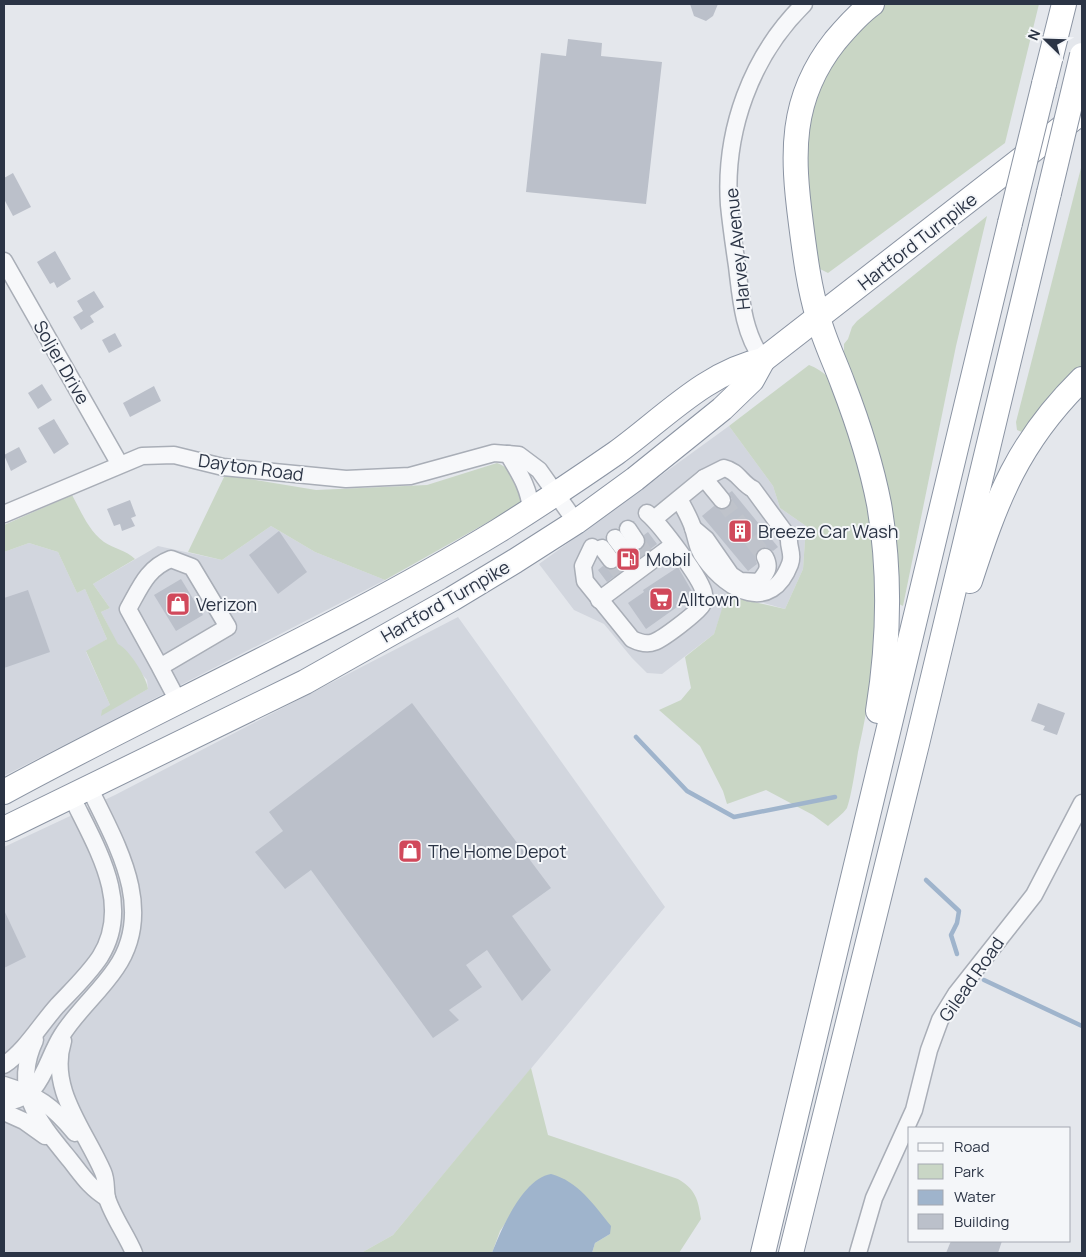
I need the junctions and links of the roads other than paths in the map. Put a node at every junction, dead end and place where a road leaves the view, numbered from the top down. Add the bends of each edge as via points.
1 (804, 4) edge
2 (872, 4) edge
3 (1064, 4) edge
4 (1082, 55) edge
5 (1076, 117) edge
6 (4, 261) edge
7 (818, 318) junction
8 (763, 360) junction
9 (1082, 379) edge
10 (508, 454) junction
11 (119, 463) junction
12 (704, 478) junction
13 (556, 494) junction
14 (680, 500) junction
15 (722, 500) tunnel mouth
16 (531, 510) junction
17 (4, 514) edge
18 (576, 522) junction
19 (693, 528) junction
20 (616, 545) dead end
21 (673, 545) junction
22 (765, 557) dead end
23 (599, 600) junction
24 (160, 667) junction
25 (178, 701) junction
26 (917, 744) junction
27 (64, 759) junction
28 (80, 791) junction
29 (4, 792) edge
30 (1082, 803) edge
31 (4, 829) edge
32 (836, 950) junction
33 (60, 1003) junction
34 (75, 1017) junction
35 (4, 1065) edge
36 (4, 1084) edge
37 (28, 1094) junction
38 (4, 1102) edge
39 (4, 1112) edge
40 (57, 1145) junction
41 (103, 1171) junction
42 (107, 1198) junction
43 (134, 1253) edge
44 (763, 1253) edge
45 (790, 1253) edge
46 (858, 1253) edge

1 - 8 street, Harvey Avenue via 763,56 746,89 737,116 732,151 729,204 744,314 750,338
2 - 7 highway via 840,34 820,60 797,117 794,146 796,191 809,283
3 - 32 highway, bridge
4 - 26 highway, bridge
5 - 7 highway, Hartford Turnpike
6 - 11 street, Soljer Drive
7 - 8 highway, Hartford Turnpike
7 - 32 highway via 864,440 879,504 888,587 886,661 876,726 852,831
8 - 13 highway, Hartford Turnpike via 738,367 713,380
8 - 18 highway, Hartford Turnpike via 752,380 731,401
9 - 26 highway via 1040,425 1011,471 989,522
10 - 11 street, Dayton Road via 494,453 410,476 346,479 222,467 174,455 142,456
10 - 13 street, Dayton Road via 519,455 539,470
10 - 16 street via 530,494
11 - 17 street, Dayton Road
12 - 14 street
12 - 15 street
12 - 19 street via 724,468 737,473 789,538 790,564 778,582 762,593 746,592 719,578 696,546
13 - 16 highway, Hartford Turnpike
13 - 18 street, Dayton Road
14 - 19 street
14 - 21 street via 650,516
16 - 25 highway, Hartford Turnpike via 371,602
18 - 28 highway, Hartford Turnpike via 452,599 305,682
19 - 22 street via 706,539 731,576 740,581 759,582 768,572
20 - 23 street via 583,566 585,581
21 - 23 street via 643,562
21 - 23 street via 703,587 703,604 662,637 648,643 632,639
24 - 24 street via 228,627 192,567 171,559 160,563 146,575 128,609
24 - 25 street
25 - 27 highway, Hartford Turnpike
26 - 45 highway
27 - 28 highway
27 - 29 highway, Hartford Turnpike
28 - 31 highway, Hartford Turnpike
28 - 33 street via 106,870 114,914 110,936 101,955 89,973
28 - 34 street via 125,864 132,888 134,916 129,942 118,965
30 - 46 street, Gilead Road via 1034,895 956,994 940,1020 914,1110 874,1198
32 - 44 highway
33 - 35 street via 18,1055
33 - 37 street via 29,1054 26,1072
34 - 37 street
34 - 41 street via 60,1052 59,1070 71,1110
36 - 37 street
37 - 38 street via 14,1102
37 - 40 street via 43,1128
37 - 41 street via 47,1103 62,1117
39 - 40 street via 40,1131
40 - 42 street via 93,1190
41 - 42 street
42 - 43 street

